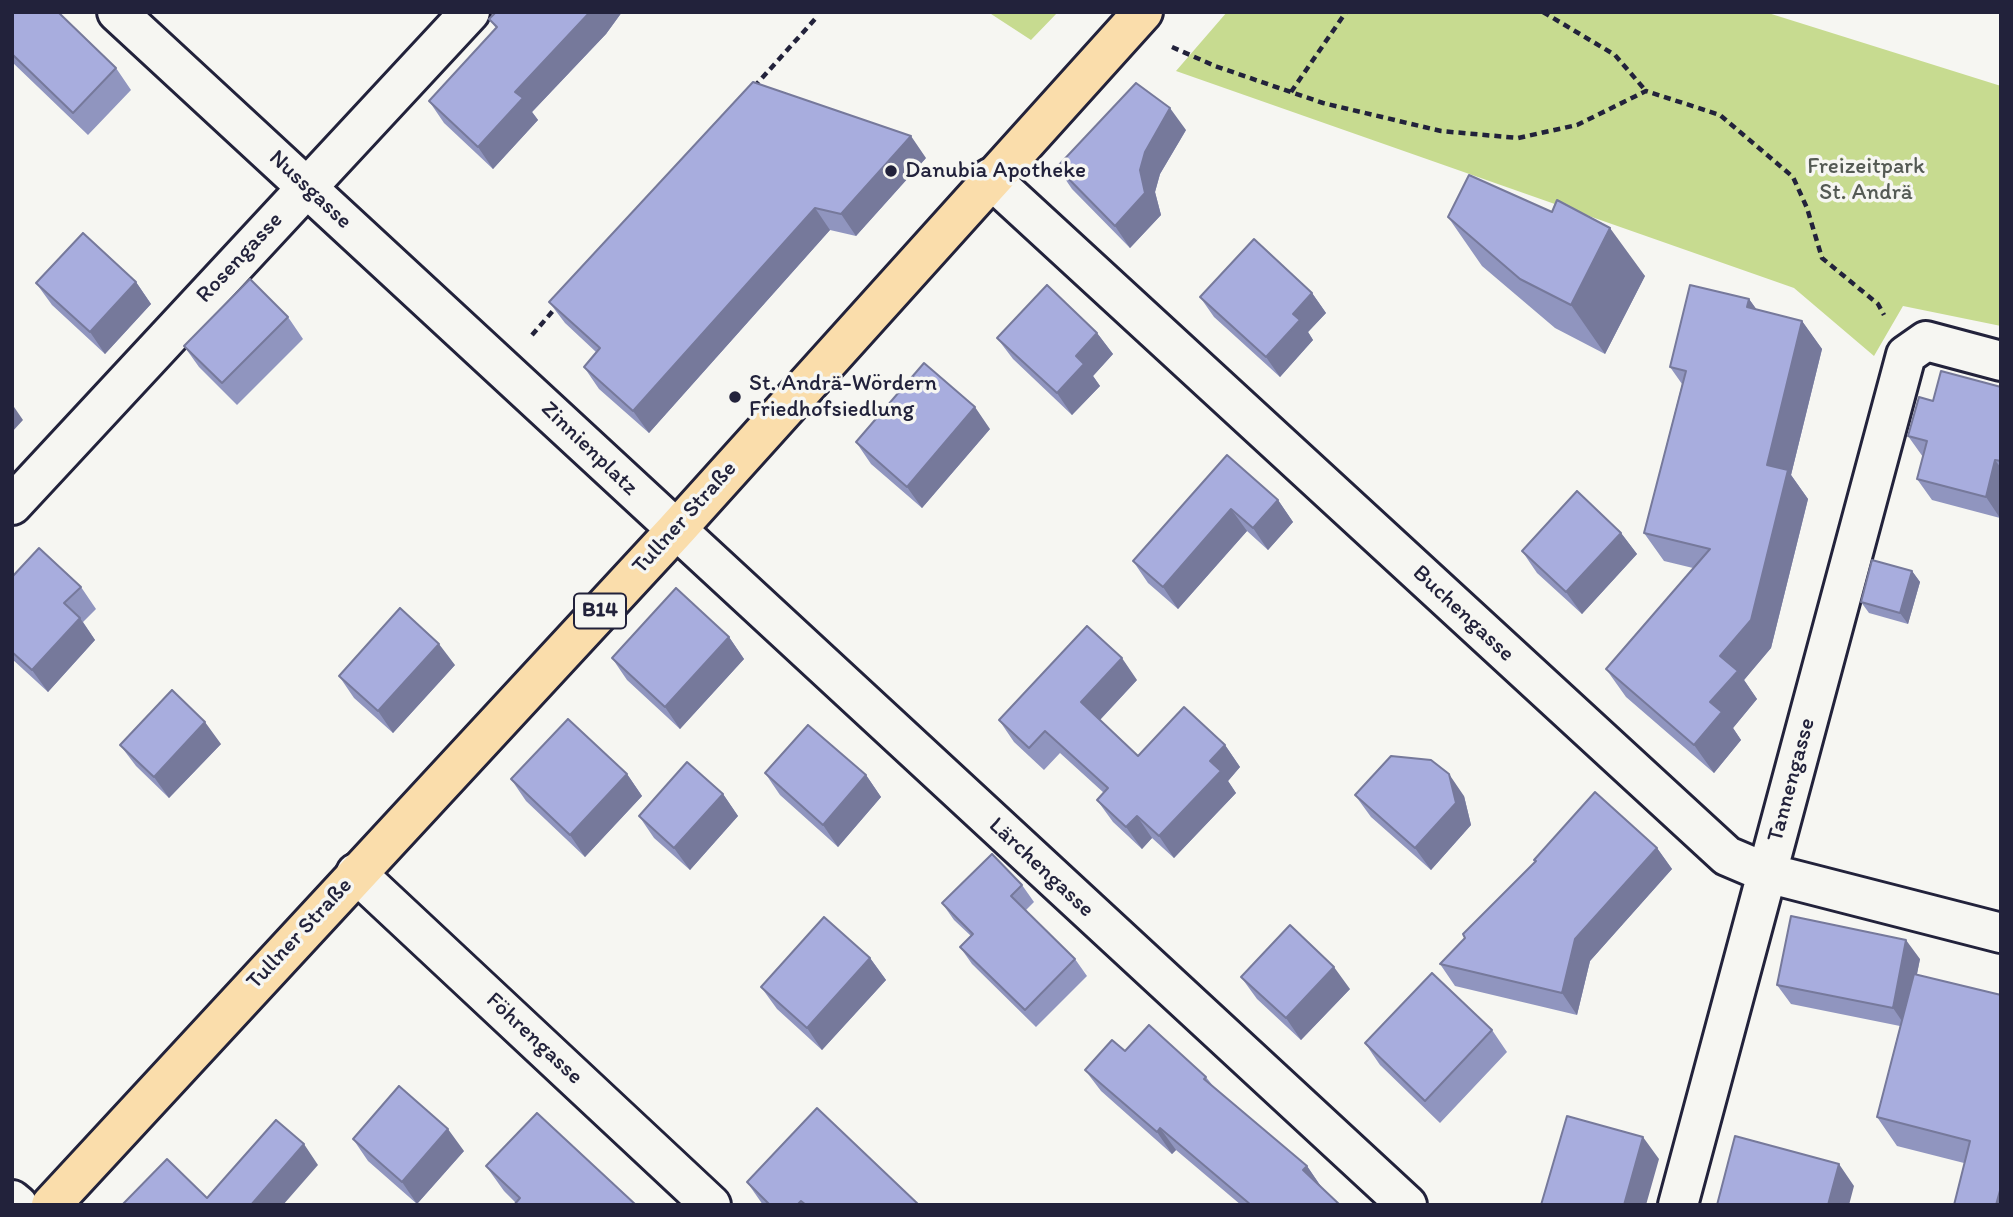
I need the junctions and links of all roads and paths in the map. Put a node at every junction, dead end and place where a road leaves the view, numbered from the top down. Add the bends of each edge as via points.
1 (117, 12) edge
2 (470, 12) edge
3 (1143, 12) edge
4 (1346, 12) edge
5 (1543, 12) edge
6 (817, 18) dead end
7 (1171, 46) dead end
8 (752, 89) edge
9 (1291, 92) junction
10 (1646, 92) junction
11 (990, 178) junction
12 (306, 187) junction
13 (568, 295) edge
14 (1906, 355) junction
15 (2001, 360) edge
16 (503, 367) junction
17 (12, 505) edge
18 (675, 531) junction
19 (356, 873) junction
20 (1768, 873) junction
21 (2001, 933) edge
22 (12, 1200) edge
23 (18, 1205) edge
24 (51, 1205) edge
25 (711, 1205) edge
26 (1407, 1205) edge
27 (1678, 1205) edge

1 - 12 street, Nussgasse
2 - 12 street, Rosengasse
3 - 11 main road, Tullner Straße / B14
4 - 9 path
5 - 10 path via 1615,55
6 - 8 path
7 - 9 path
9 - 10 path via 1441,131 1518,138 1577,125
10 - 14 path via 1720,115 1793,177 1822,258 1878,303
11 - 18 main road, Tullner Straße / B14
11 - 20 street, Buchengasse via 1727,856
12 - 16 street, Nussgasse
12 - 17 street, Rosengasse
13 - 16 path
14 - 15 street via 1926,341
14 - 20 street, Tannengasse
16 - 18 street, Zinnienplatz
18 - 19 main road, Tullner Straße / B14
18 - 26 street, Lärchengasse
19 - 24 main road, Tullner Straße / B14
19 - 25 street, Föhrengasse
20 - 21 street, Buchengasse
20 - 27 street, Tannengasse
22 - 23 street

